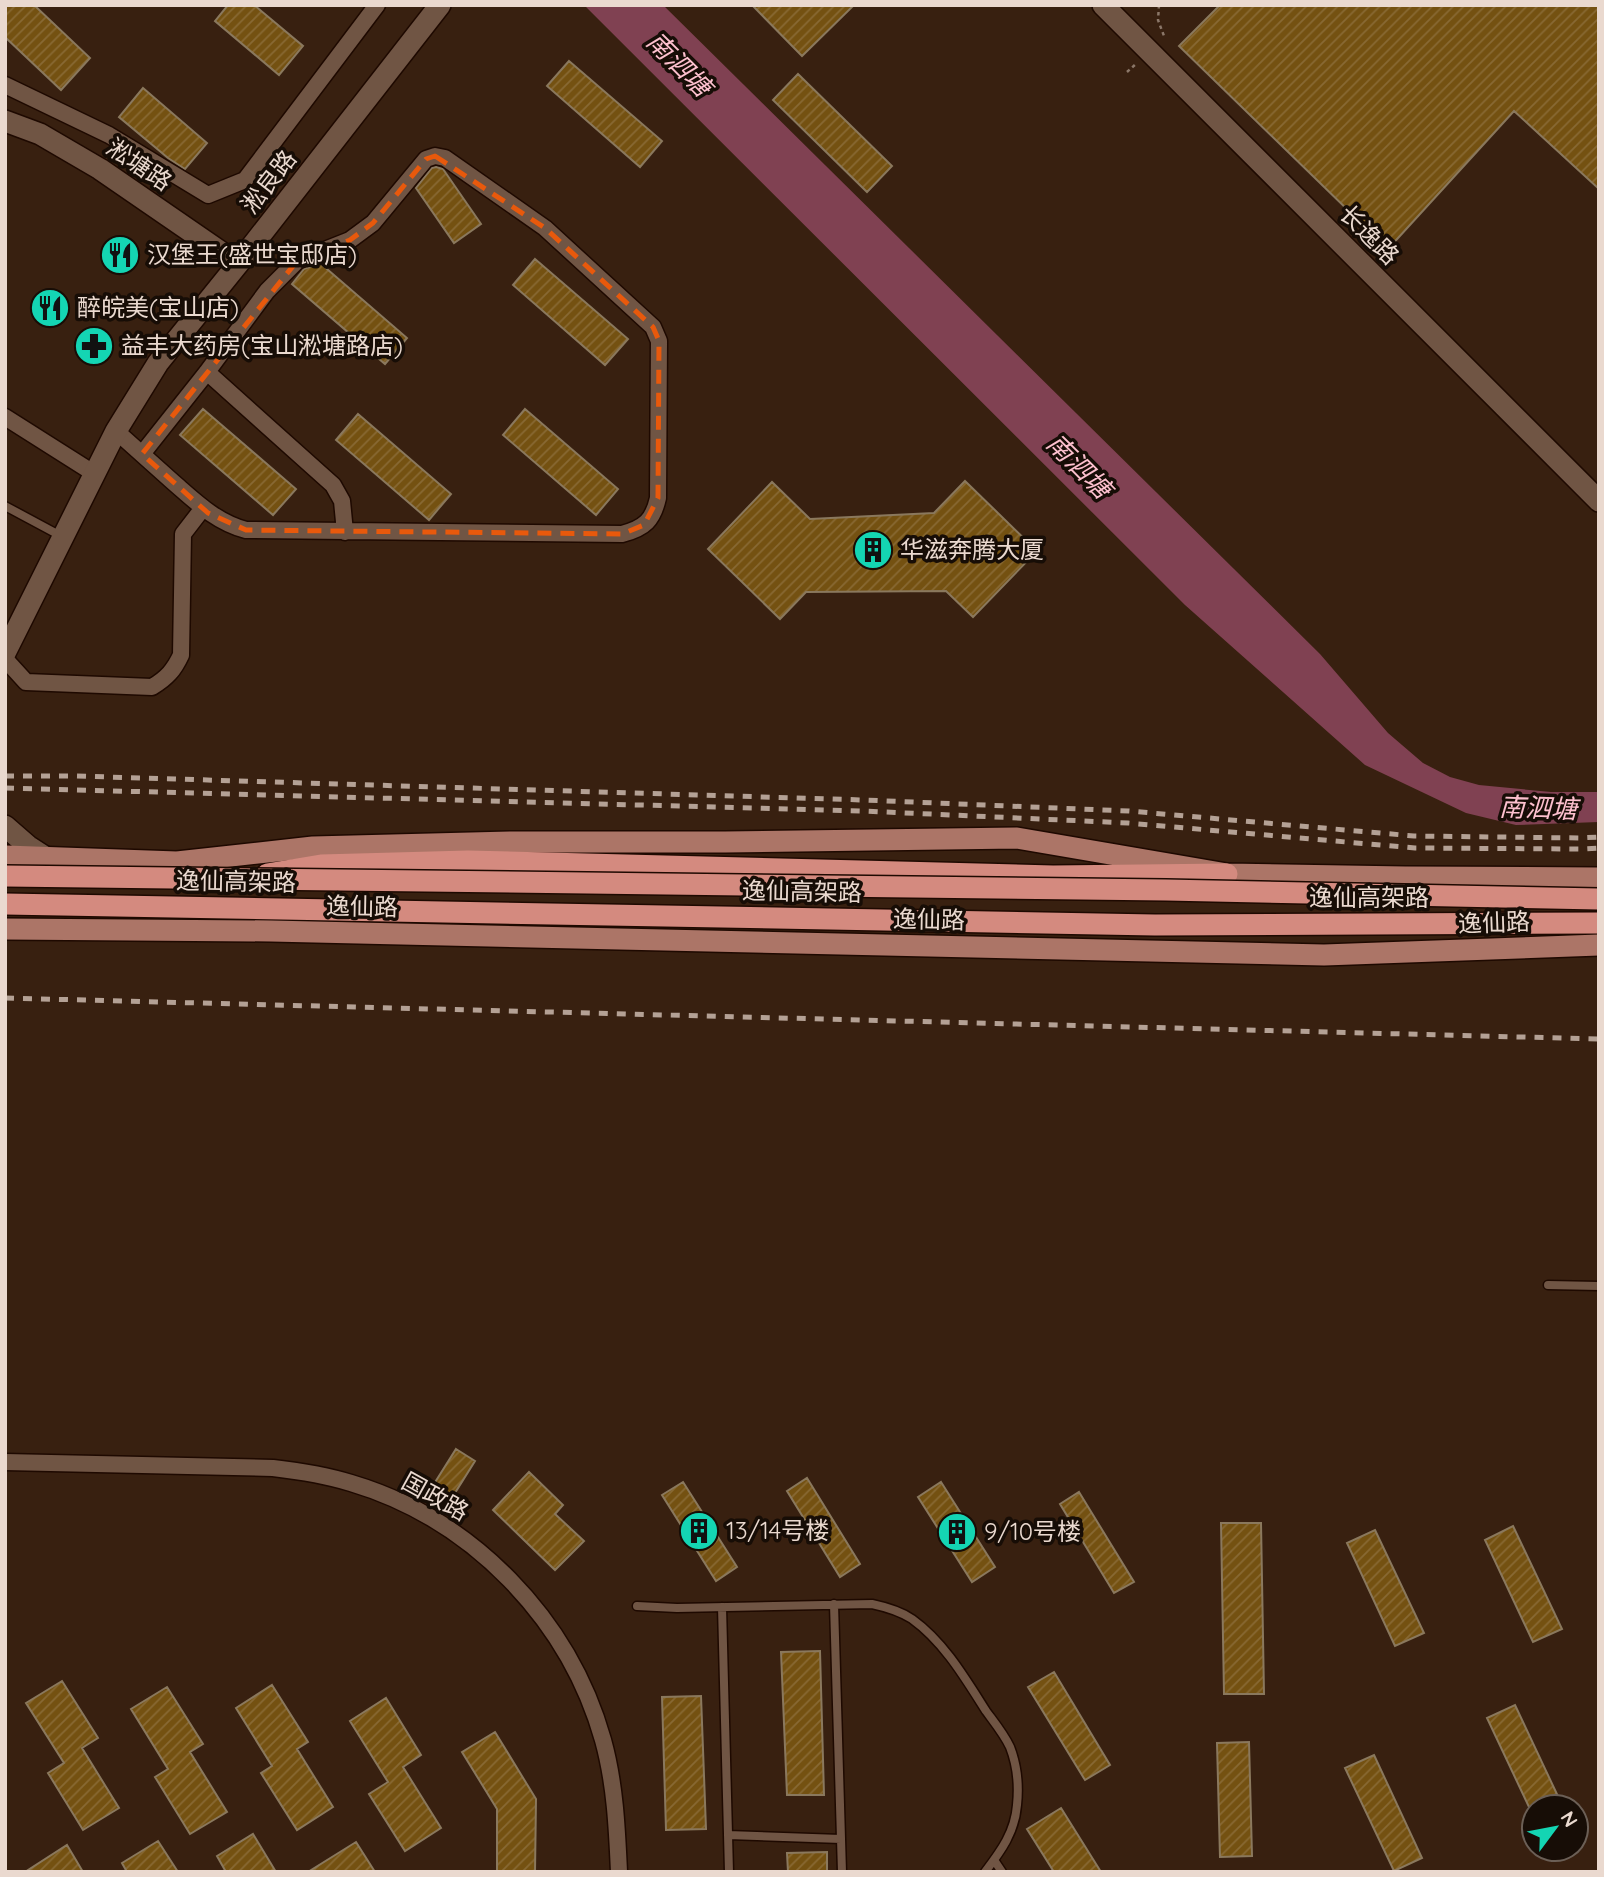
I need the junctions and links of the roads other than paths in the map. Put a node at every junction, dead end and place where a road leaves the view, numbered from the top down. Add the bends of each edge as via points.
1 (377, 5) edge
2 (440, 5) edge
3 (1110, 8) edge
4 (5, 85) edge
5 (5, 121) edge
6 (238, 264) junction
7 (207, 372) junction
8 (5, 417) edge
9 (116, 431) junction
10 (142, 454) junction
11 (94, 474) junction
12 (1599, 501) edge
13 (5, 506) edge
14 (203, 508) junction
15 (345, 532) junction
16 (62, 536) junction
17 (5, 653) edge
18 (5, 659) edge
19 (5, 826) edge
20 (5, 856) edge
21 (45, 857) junction
22 (1227, 874) junction
23 (5, 877) edge
24 (1599, 878) edge
25 (238, 879) junction
26 (1599, 899) edge
27 (5, 904) edge
28 (1599, 923) edge
29 (5, 929) edge
30 (1599, 945) edge
31 (1548, 1285) dead end
32 (1599, 1286) edge
33 (5, 1462) edge
34 (834, 1604) junction
35 (637, 1606) dead end
36 (722, 1607) junction
37 (728, 1835) junction
38 (841, 1839) junction
39 (994, 1860) junction
40 (619, 1872) edge
41 (729, 1872) edge
42 (842, 1872) edge
43 (985, 1872) edge
44 (1002, 1872) edge

1 - 4 street via 245,180 208,195 109,135
2 - 6 street, 淞良路
3 - 12 street, 长逸路
5 - 6 street, 淞塘路 via 40,134 100,169
6 - 9 street, 淞良路 via 158,363
7 - 10 street
7 - 15 street via 333,485 342,501
7 - 15 street via 267,291 297,261 350,240 373,223 426,159 435,156 545,228 653,327 659,341 658,498 654,514 644,525 622,534
8 - 11 street
9 - 10 street
9 - 11 street, 淞良路
10 - 14 street
11 - 16 street, 淞良路
13 - 16 lane
14 - 15 street via 246,530
14 - 18 street via 183,534 181,655 167,678 152,687 26,682
16 - 17 street, 淞良路
19 - 21 street
20 - 21 main road, 逸仙路
21 - 22 main road, 逸仙路 via 177,862 313,847 1017,838
22 - 23 main road, 逸仙路 via 1061,899
22 - 24 main road, 逸仙路
22 - 25 highway, bridge via 1053,876 468,861 321,865
23 - 25 highway, 逸仙高架路, bridge
25 - 26 highway, 逸仙高架路, bridge
27 - 28 highway, 逸仙高架路 via 1154,925
29 - 30 main road, 逸仙路 via 298,931 1324,955
31 - 32 lane
33 - 40 street, 国政路 via 273,1468 316,1474 389,1496 459,1536 525,1594 573,1665 604,1741 613,1785
34 - 36 lane
34 - 38 lane
34 - 39 lane via 872,1604 911,1618 959,1669 1005,1739 1017,1776 1017,1806 1013,1829
35 - 36 lane
36 - 37 lane
37 - 38 lane
37 - 41 lane
38 - 42 lane
39 - 43 lane
39 - 44 lane

